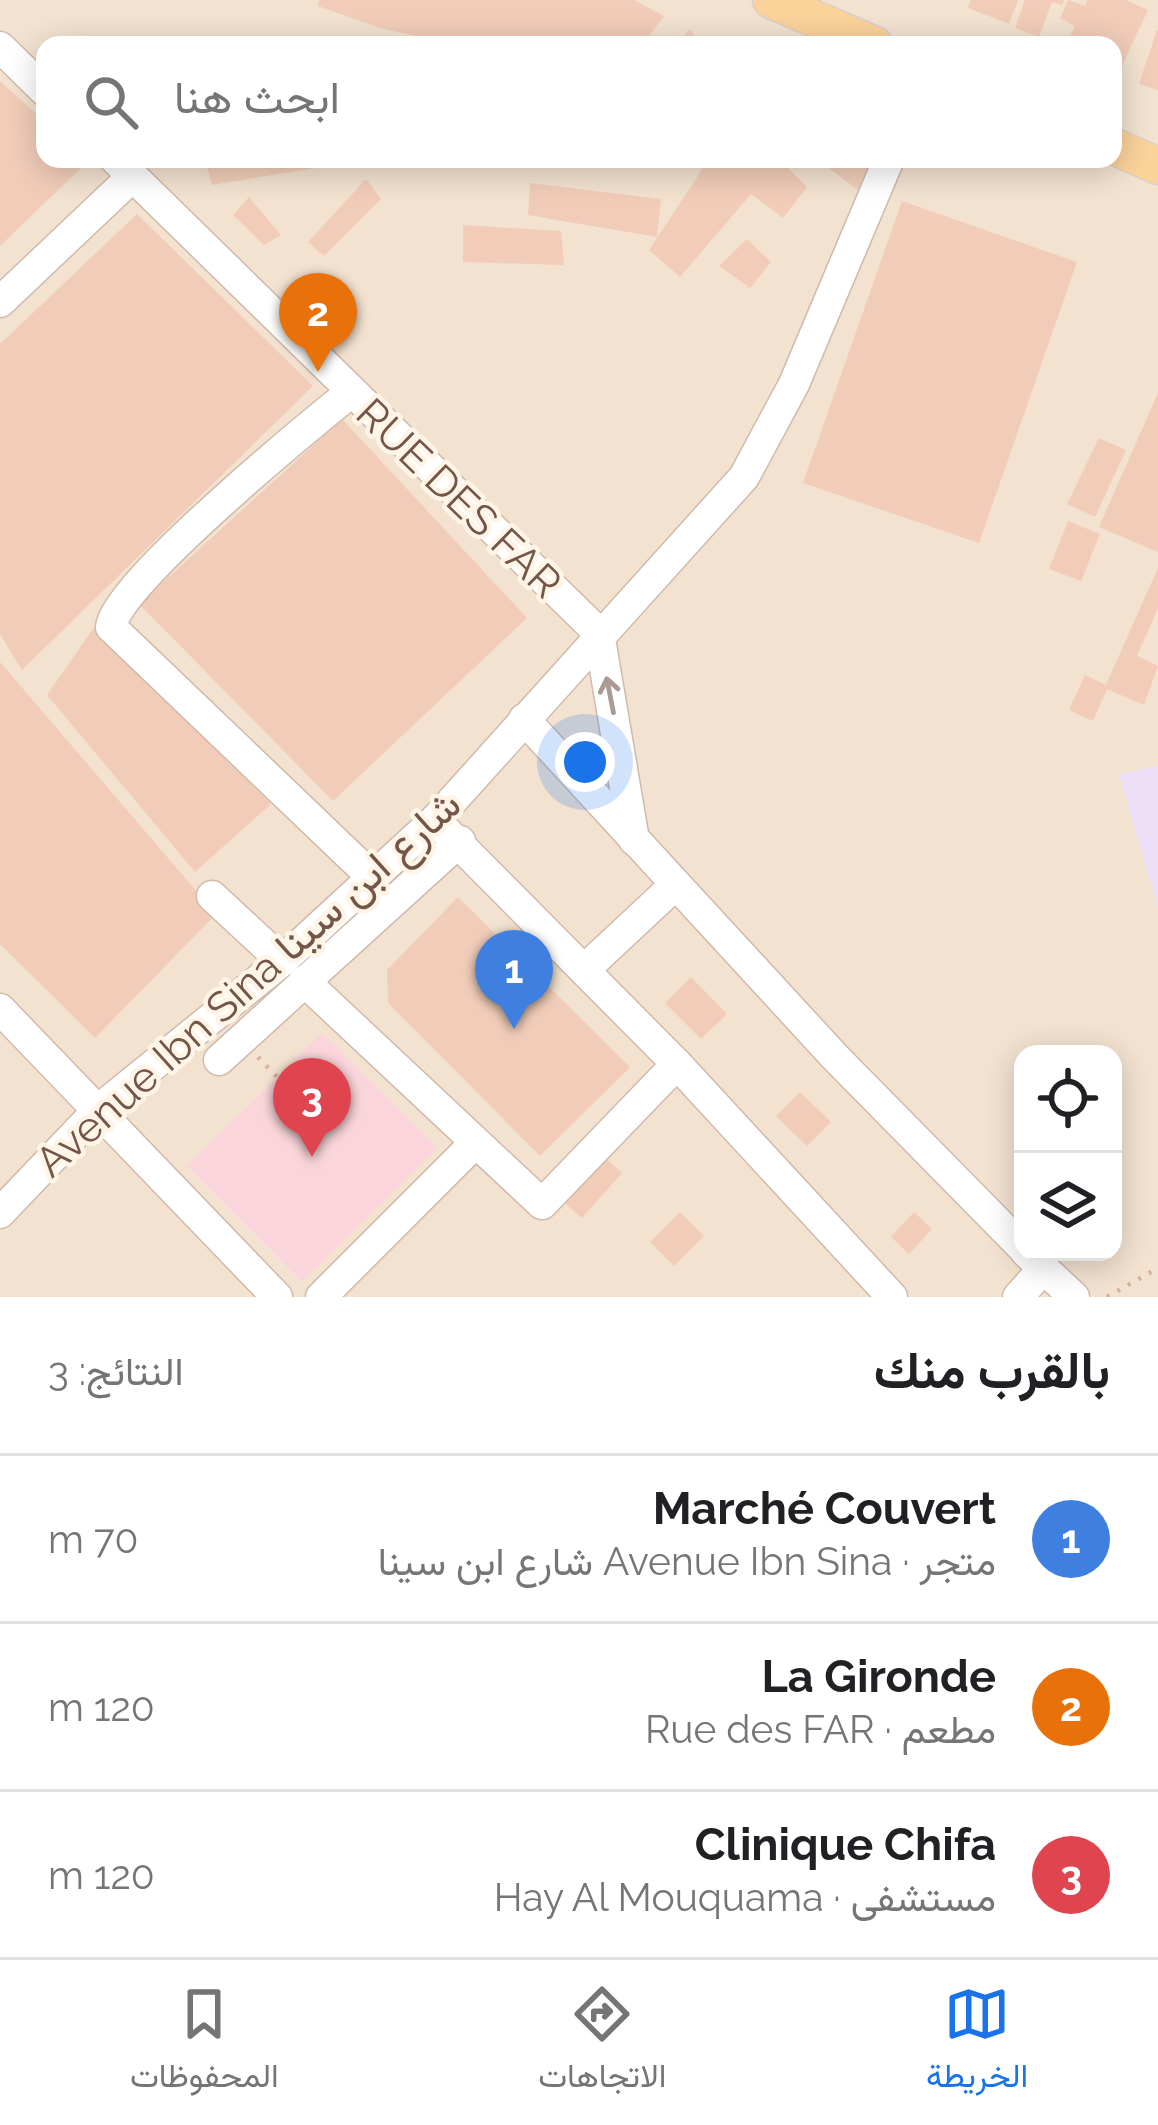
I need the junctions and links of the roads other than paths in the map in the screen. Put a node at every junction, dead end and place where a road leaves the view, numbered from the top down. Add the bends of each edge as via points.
1 (771, 0) edge
2 (854, 36) edge
3 (0, 47) edge
4 (36, 82) edge
5 (1122, 150) edge
6 (1158, 166) edge
7 (124, 168) edge
8 (885, 168) edge
9 (0, 302) edge
10 (350, 393) junction
11 (599, 633) junction
12 (524, 719) junction
13 (435, 820) junction
14 (634, 840) junction
15 (460, 841) junction
16 (371, 876) junction
17 (674, 886) junction
18 (212, 896) dead end
19 (584, 970) junction
20 (293, 971) junction
21 (0, 1009) edge
22 (219, 1060) dead end
23 (677, 1064) junction
24 (98, 1110) junction
25 (476, 1143) junction
26 (0, 1213) edge
27 (1014, 1238) edge
28 (1029, 1261) edge
29 (1036, 1261) edge
30 (278, 1297) edge
31 (321, 1297) edge
32 (892, 1297) edge
33 (1018, 1297) edge
34 (1074, 1297) edge

1 - 2 main road
3 - 4 street
5 - 6 main road
7 - 9 street
7 - 10 street, RUE DES FAR
8 - 11 street, Avenue Ibn Sina شارع ابن سينا via 794,384 744,476
10 - 11 street, RUE DES FAR
10 - 16 street via 217,508 121,602 111,627
11 - 12 street, Avenue Ibn Sina شارع ابن سينا
14 -> 11 street
12 - 13 street, Avenue Ibn Sina شارع ابن سينا
12 - 14 street
13 - 15 street
13 - 16 street, Avenue Ibn Sina شارع ابن سينا
14 - 17 street
15 - 19 street
15 - 20 street
16 - 20 street, Avenue Ibn Sina شارع ابن سينا
17 - 19 street
17 - 27 street
18 - 20 street
19 - 23 street
20 - 22 street
20 - 24 street, Avenue Ibn Sina شارع ابن سينا
20 - 25 street
21 - 24 street
23 - 25 street via 542,1204
23 - 32 street
24 - 26 street, Avenue Ibn Sina شارع ابن سينا
24 - 30 street
25 - 31 street
28 - 33 street
29 - 34 street

